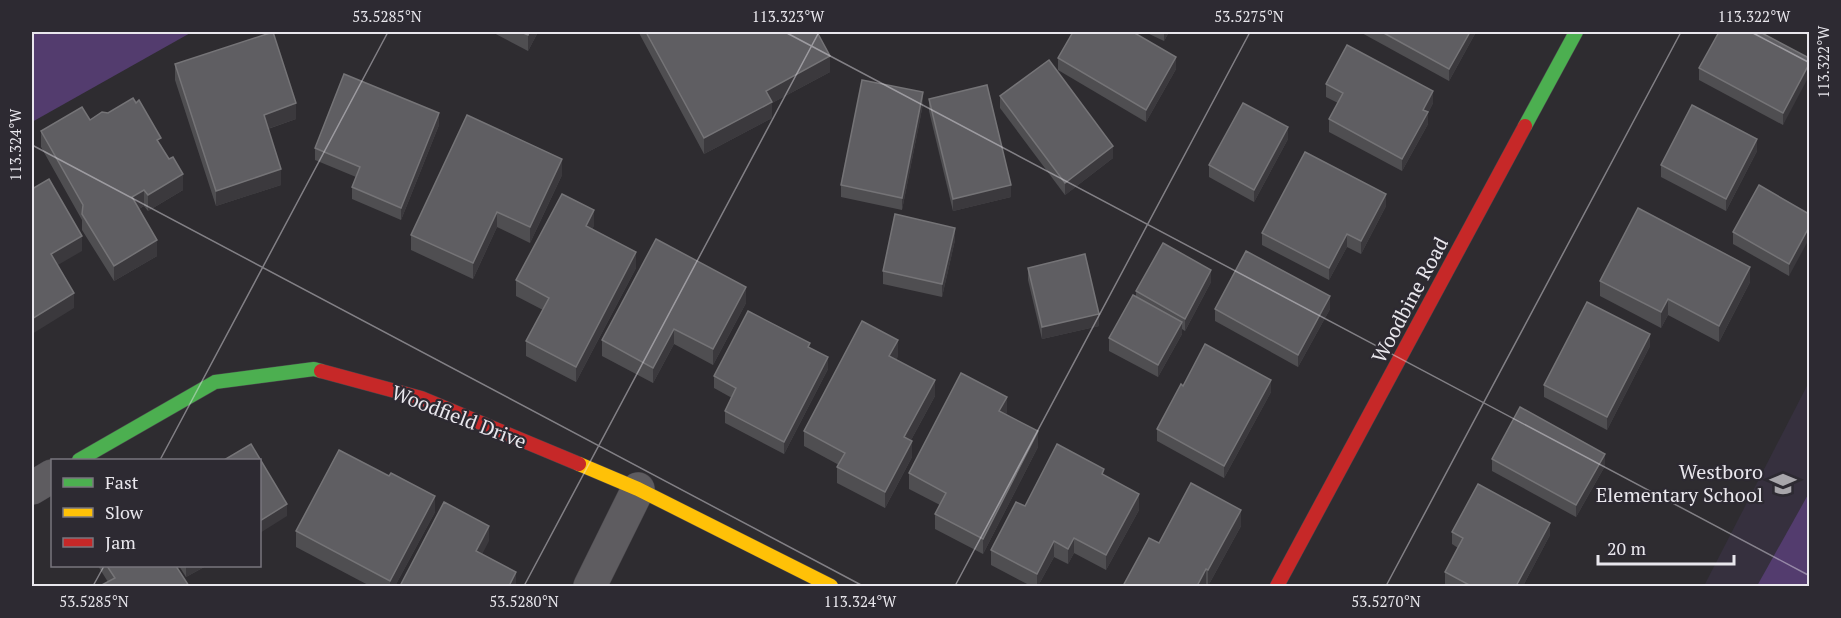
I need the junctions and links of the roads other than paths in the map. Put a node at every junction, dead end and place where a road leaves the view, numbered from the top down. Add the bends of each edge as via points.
1 (1576, 32) edge
2 (81, 459) edge
3 (51, 477) edge
4 (32, 488) edge
5 (638, 489) junction
6 (590, 586) edge
7 (831, 586) edge
8 (1277, 586) edge

1 - 8 street, Woodbine Road
2 - 5 street, Woodfield Drive via 215,382 314,369 421,398
3 - 4 street
5 - 6 street
5 - 7 street, Woodfield Drive

